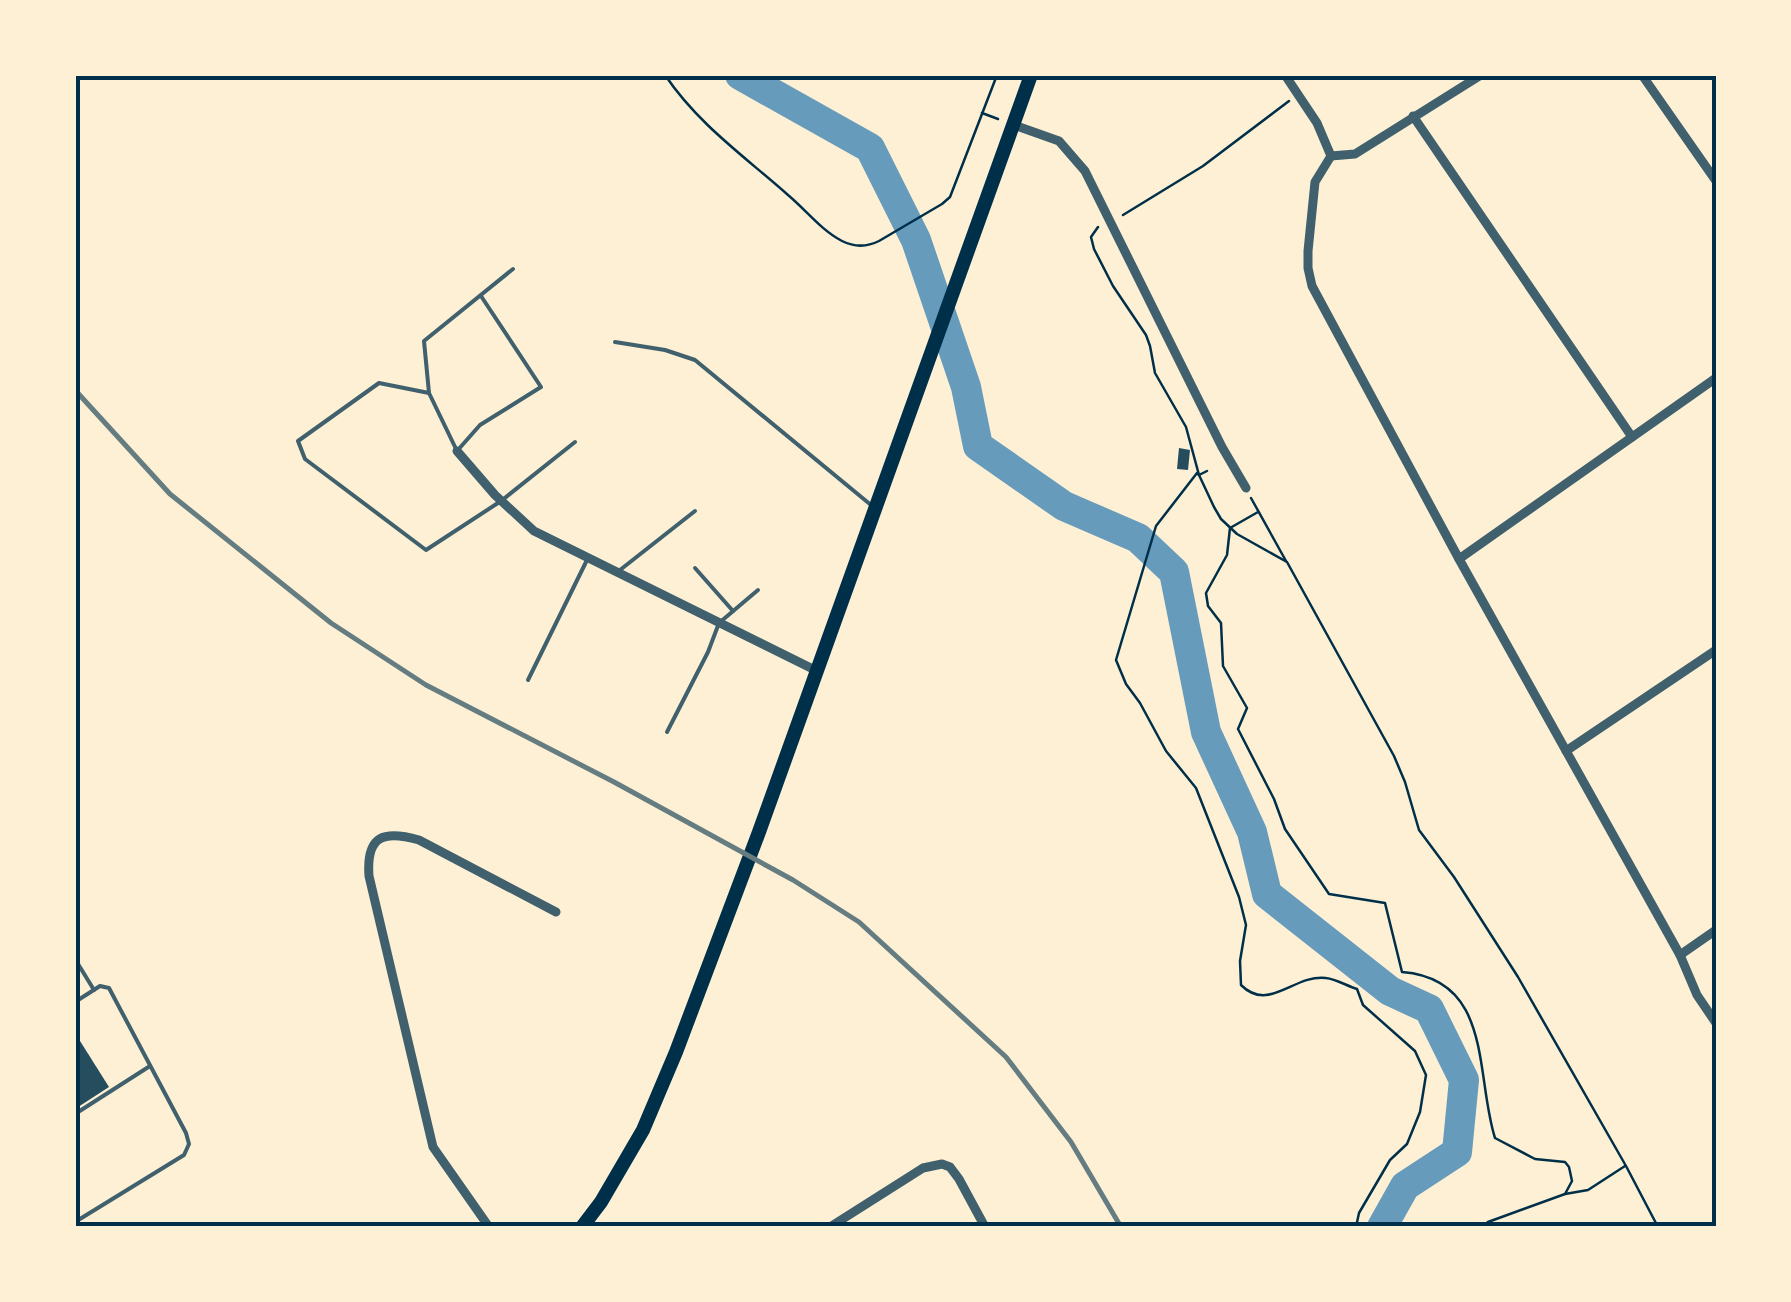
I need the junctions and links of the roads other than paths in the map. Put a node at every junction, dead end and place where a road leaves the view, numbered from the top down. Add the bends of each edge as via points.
1 (1031, 75) edge
2 (1285, 75) edge
3 (1481, 75) edge
4 (1642, 75) edge
5 (1414, 116) junction
6 (1014, 124) junction
7 (1332, 156) junction
8 (1716, 181) edge
9 (514, 269) dead end
10 (480, 296) junction
11 (615, 342) dead end
12 (1716, 378) edge
13 (429, 393) junction
14 (1632, 436) junction
15 (575, 442) dead end
16 (457, 451) junction
17 (1246, 488) road end
18 (501, 501) junction
19 (875, 508) junction
20 (696, 511) dead end
21 (1459, 559) junction
22 (588, 560) junction
23 (695, 568) dead end
24 (616, 574) junction
25 (758, 590) dead end
26 (733, 611) junction
27 (718, 624) junction
28 (1716, 650) edge
29 (817, 671) junction
30 (528, 680) dead end
31 (667, 732) dead end
32 (1566, 751) junction
33 (556, 912) dead end
34 (1716, 930) edge
35 (1680, 955) junction
36 (75, 959) edge
37 (94, 990) junction
38 (75, 1002) edge
39 (1716, 1023) edge
40 (150, 1066) junction
41 (75, 1114) edge
42 (75, 1222) edge
43 (489, 1227) edge
44 (582, 1227) edge
45 (830, 1227) edge
46 (985, 1227) edge

1 - 6 main road
2 - 7 street
3 - 5 street
4 - 8 street
5 - 7 street via 1355,154
5 - 14 street
6 - 17 street via 1058,141 1094,186
6 - 19 main road
7 - 21 street via 1316,182 1308,251 1312,286
9 - 10 lane
10 - 13 lane via 424,341
10 - 16 lane via 542,387 480,426
11 - 19 lane via 695,360
12 - 14 street
13 - 16 lane
13 - 18 lane via 379,384 298,441 305,459 426,550
14 - 21 street
15 - 18 lane
16 - 18 street
18 - 22 street via 534,532
19 - 29 main road
20 - 24 lane
21 - 32 street
22 - 24 street
22 - 30 lane
23 - 26 lane
24 - 27 street
25 - 26 lane
26 - 27 lane
27 - 29 street
27 - 31 lane
28 - 32 street
29 - 44 main road via 676,1052 643,1130
32 - 35 street
33 - 43 street via 419,840 398,834 371,845 369,876 433,1146
34 - 35 street
35 - 39 street
36 - 37 lane
37 - 38 lane
37 - 40 lane via 109,988
40 - 41 lane
40 - 42 lane via 186,1133 184,1155
45 - 46 street via 923,1168 942,1164 950,1166

